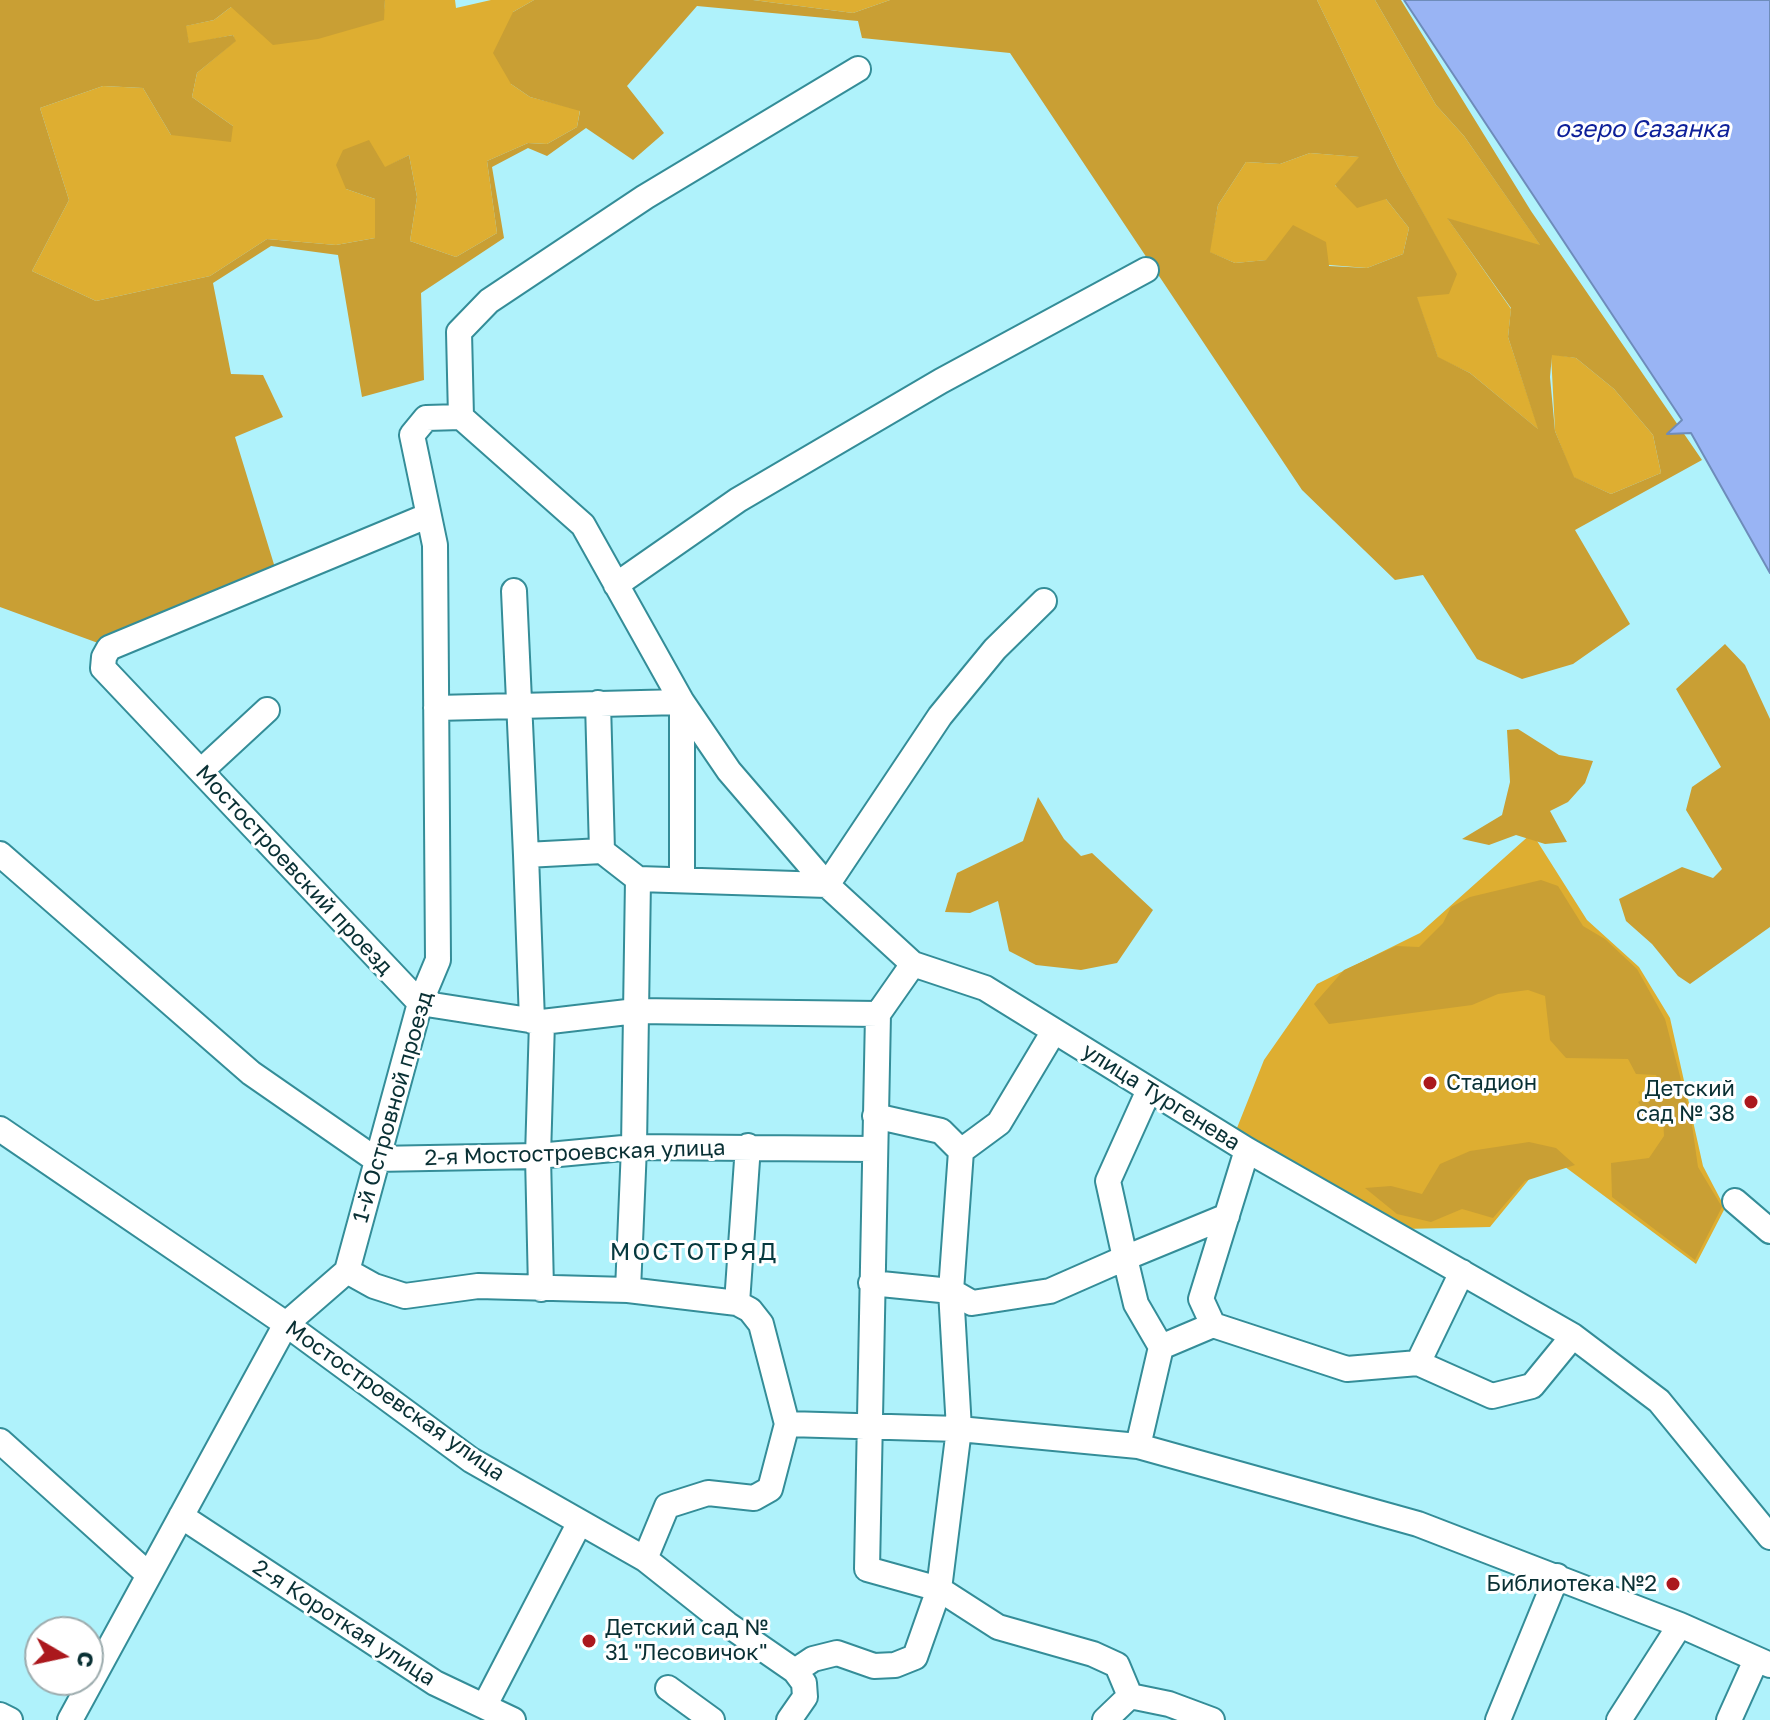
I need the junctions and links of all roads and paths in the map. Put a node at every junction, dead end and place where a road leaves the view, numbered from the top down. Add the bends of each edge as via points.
1 (858, 69) dead end
2 (1146, 270) dead end
3 (461, 417) junction
4 (427, 516) junction
5 (616, 585) junction
6 (514, 591) dead end
7 (1044, 601) dead end
8 (682, 702) junction
9 (598, 703) junction
10 (519, 705) junction
11 (436, 708) junction
12 (267, 710) dead end
13 (201, 771) junction
14 (602, 851) junction
15 (0, 854) edge
16 (526, 855) junction
17 (638, 879) junction
18 (682, 880) junction
19 (827, 885) junction
20 (913, 964) junction
21 (420, 1003) junction
22 (636, 1011) junction
23 (878, 1014) junction
24 (537, 1021) junction
25 (1054, 1031) junction
26 (1149, 1090) junction
27 (875, 1116) junction
28 (0, 1129) edge
29 (748, 1146) junction
30 (634, 1147) junction
31 (874, 1149) junction
32 (1247, 1150) junction
33 (961, 1151) junction
34 (538, 1156) junction
35 (375, 1159) junction
36 (1735, 1201) dead end
37 (1227, 1216) junction
38 (1770, 1231) edge
39 (1125, 1258) junction
40 (347, 1271) junction
41 (1462, 1272) junction
42 (871, 1283) junction
43 (541, 1289) junction
44 (628, 1290) junction
45 (951, 1291) junction
46 (737, 1303) junction
47 (286, 1324) junction
48 (1213, 1325) junction
49 (1573, 1336) junction
50 (1161, 1347) junction
51 (1418, 1363) junction
52 (787, 1424) junction
53 (869, 1428) junction
54 (959, 1429) junction
55 (0, 1441) edge
56 (1138, 1446) junction
57 (181, 1516) junction
58 (580, 1522) junction
59 (1770, 1537) edge
60 (645, 1559) junction
61 (149, 1575) junction
62 (1557, 1576) junction
63 (939, 1589) junction
64 (1680, 1625) junction
65 (1763, 1662) edge
66 (795, 1671) junction
67 (668, 1688) dead end
68 (1130, 1696) junction
69 (485, 1705) junction
70 (1167, 1712) edge
71 (0, 1715) edge
72 (10, 1720) edge
73 (70, 1720) edge
74 (513, 1720) edge
75 (712, 1720) edge
76 (789, 1720) edge
77 (1105, 1720) edge
78 (1212, 1720) edge
79 (1498, 1720) edge
80 (1619, 1720) edge
81 (1729, 1720) edge

1 - 3 street via 645,197 489,301 459,332
2 - 5 street via 738,500
3 - 4 street, 1-й Островной проезд via 426,418 412,435
3 - 5 street via 583,525
4 - 11 street, 1-й Островной проезд via 435,545
4 - 13 street, Мостостроевский проезд via 109,648 103,668
5 - 8 street
6 - 10 street
7 - 19 street via 995,649 940,716
8 - 9 street
8 - 18 street
8 - 19 street via 729,771
9 - 10 street
9 - 14 street
10 - 11 street
10 - 16 street
11 - 21 street, 1-й Островной проезд via 438,960
12 - 13 street
13 - 21 street, Мостостроевский проезд
14 - 16 street
14 - 17 street
15 - 35 street via 251,1073
16 - 24 street
17 - 18 street
17 - 22 street
18 - 19 street
19 - 20 street
20 - 23 street
20 - 25 street, улица Тургенева via 985,988
21 - 24 street
21 - 35 street, 1-й Островной проезд
22 - 23 street
22 - 24 street
22 - 30 street
23 - 27 street
24 - 34 street
25 - 26 street, улица Тургенева
25 - 33 street via 999,1123
26 - 32 street, улица Тургенева
26 - 39 street via 1108,1181
27 - 31 street
27 - 33 street via 941,1131
28 - 47 street, Мостостроевская улица
29 - 30 street, 2-я Мостостроевская улица
29 - 31 street, 2-я Мостостроевская улица
29 - 46 street
30 - 34 street, 2-я Мостостроевская улица
30 - 44 street
31 - 42 street
32 - 37 street
32 - 41 street, улица Тургенева
33 - 45 street
34 - 35 street, 2-я Мостостроевская улица
34 - 43 street
35 - 40 street, 1-й Островной проезд
36 - 38 street
37 - 39 street
37 - 48 street via 1201,1299
39 - 45 street via 1050,1291 972,1303
39 - 50 street via 1136,1304
40 - 43 street via 405,1296 478,1286
40 - 47 street
41 - 49 street, улица Тургенева
41 - 51 street
42 - 45 street
42 - 53 street
43 - 44 street
44 - 46 street
45 - 54 street
46 - 52 street via 761,1324
47 - 57 street
47 - 58 street, Мостостроевская улица via 471,1460
48 - 50 street
48 - 51 street via 1347,1369
49 - 51 street via 1532,1386 1492,1396
49 - 59 street, улица Тургенева via 1659,1401
50 - 56 street
52 - 53 street
52 - 60 street via 770,1489 754,1498 708,1493 667,1506
53 - 54 street
53 - 63 street via 867,1569
54 - 56 street
54 - 63 street
55 - 61 street
56 - 62 street via 1418,1524
57 - 61 street
57 - 69 street, 2-я Короткая улица via 435,1683
58 - 60 street, Мостостроевская улица
58 - 69 street
60 - 66 street, Мостостроевская улица
61 - 73 street
62 - 64 street
62 - 79 street
63 - 66 street via 915,1657 874,1666 837,1653
63 - 68 street via 998,1627 1117,1665
64 - 65 street
64 - 80 street
65 - 81 street
66 - 76 street via 804,1683 805,1697
67 - 75 street
68 - 70 street
68 - 77 street
69 - 74 street, 2-я Короткая улица
70 - 78 street
71 - 72 street

